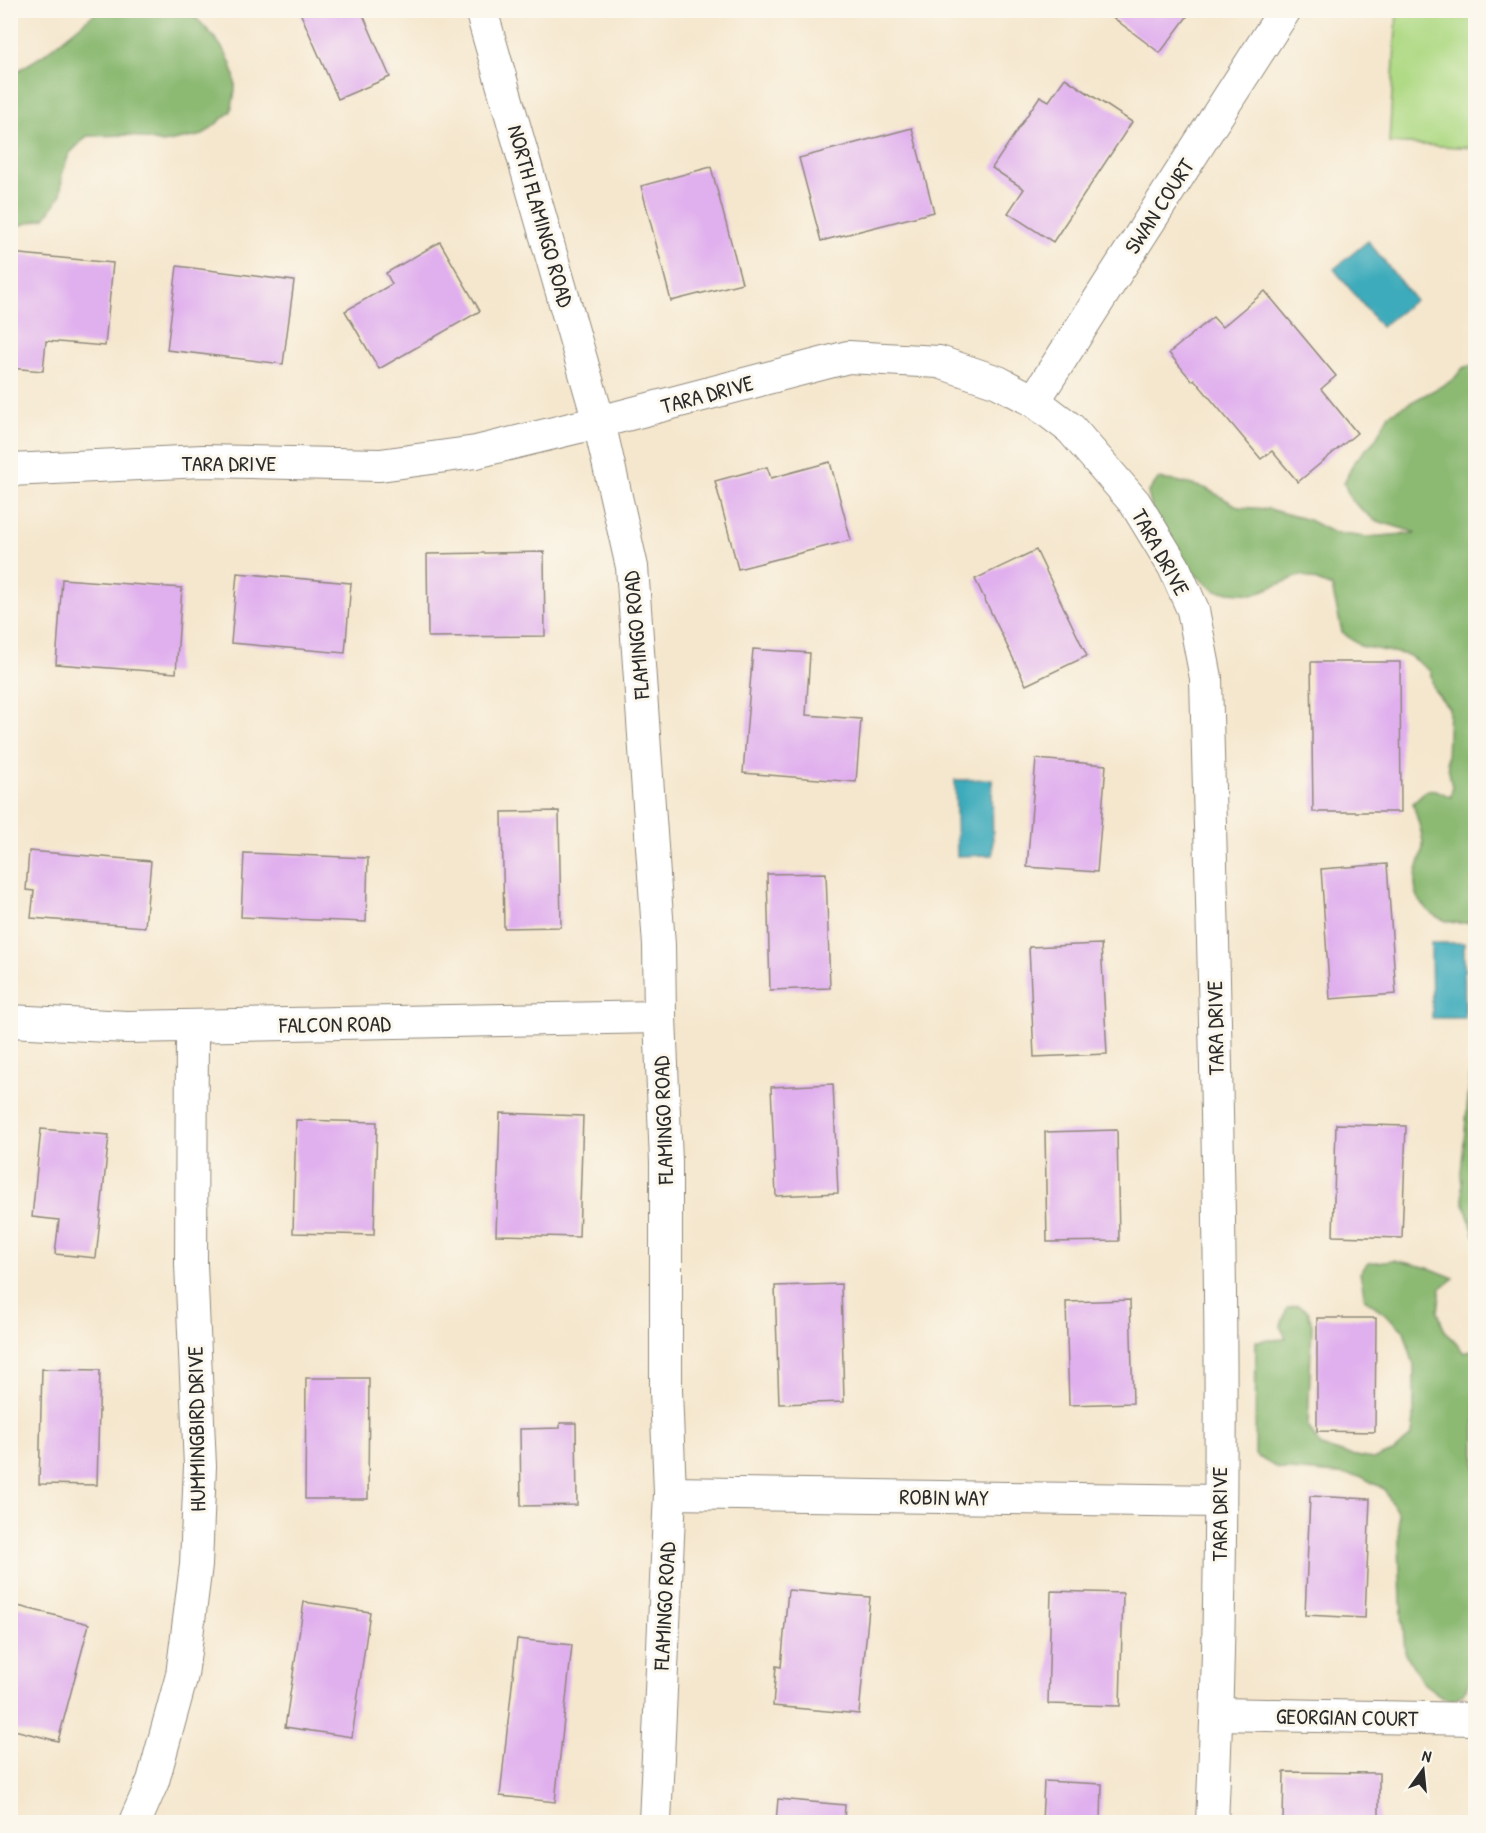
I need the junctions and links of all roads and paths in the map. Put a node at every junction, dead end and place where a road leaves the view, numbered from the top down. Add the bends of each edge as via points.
1 (481, 10) edge
2 (1285, 10) edge
3 (1034, 400) junction
4 (600, 422) junction
5 (10, 470) edge
6 (660, 1017) junction
7 (10, 1021) edge
8 (192, 1026) junction
9 (670, 1493) junction
10 (1219, 1501) junction
11 (1218, 1714) junction
12 (1476, 1719) edge
13 (135, 1822) edge
14 (655, 1822) edge
15 (1212, 1822) edge

1 - 4 street, NORTH FLAMINGO ROAD
2 - 3 street, SWAN COURT
3 - 4 street, TARA DRIVE via 998,382 939,362 848,357
3 - 10 street, TARA DRIVE via 1071,429 1135,503 1174,567 1193,610 1206,678 1220,1249
4 - 5 street, TARA DRIVE via 476,452 380,465 202,461
4 - 6 street, FLAMINGO ROAD via 632,567 659,945
6 - 8 street, FALCON ROAD
6 - 9 street, FLAMINGO ROAD
7 - 8 street, FALCON ROAD
8 - 13 street, HUMMINGBIRD DRIVE via 191,1264 200,1466 196,1565 182,1676 153,1781
9 - 10 street, ROBIN WAY
9 - 14 street, FLAMINGO ROAD
10 - 11 street, TARA DRIVE
11 - 12 street, GEORGIAN COURT
11 - 15 street, TARA DRIVE

